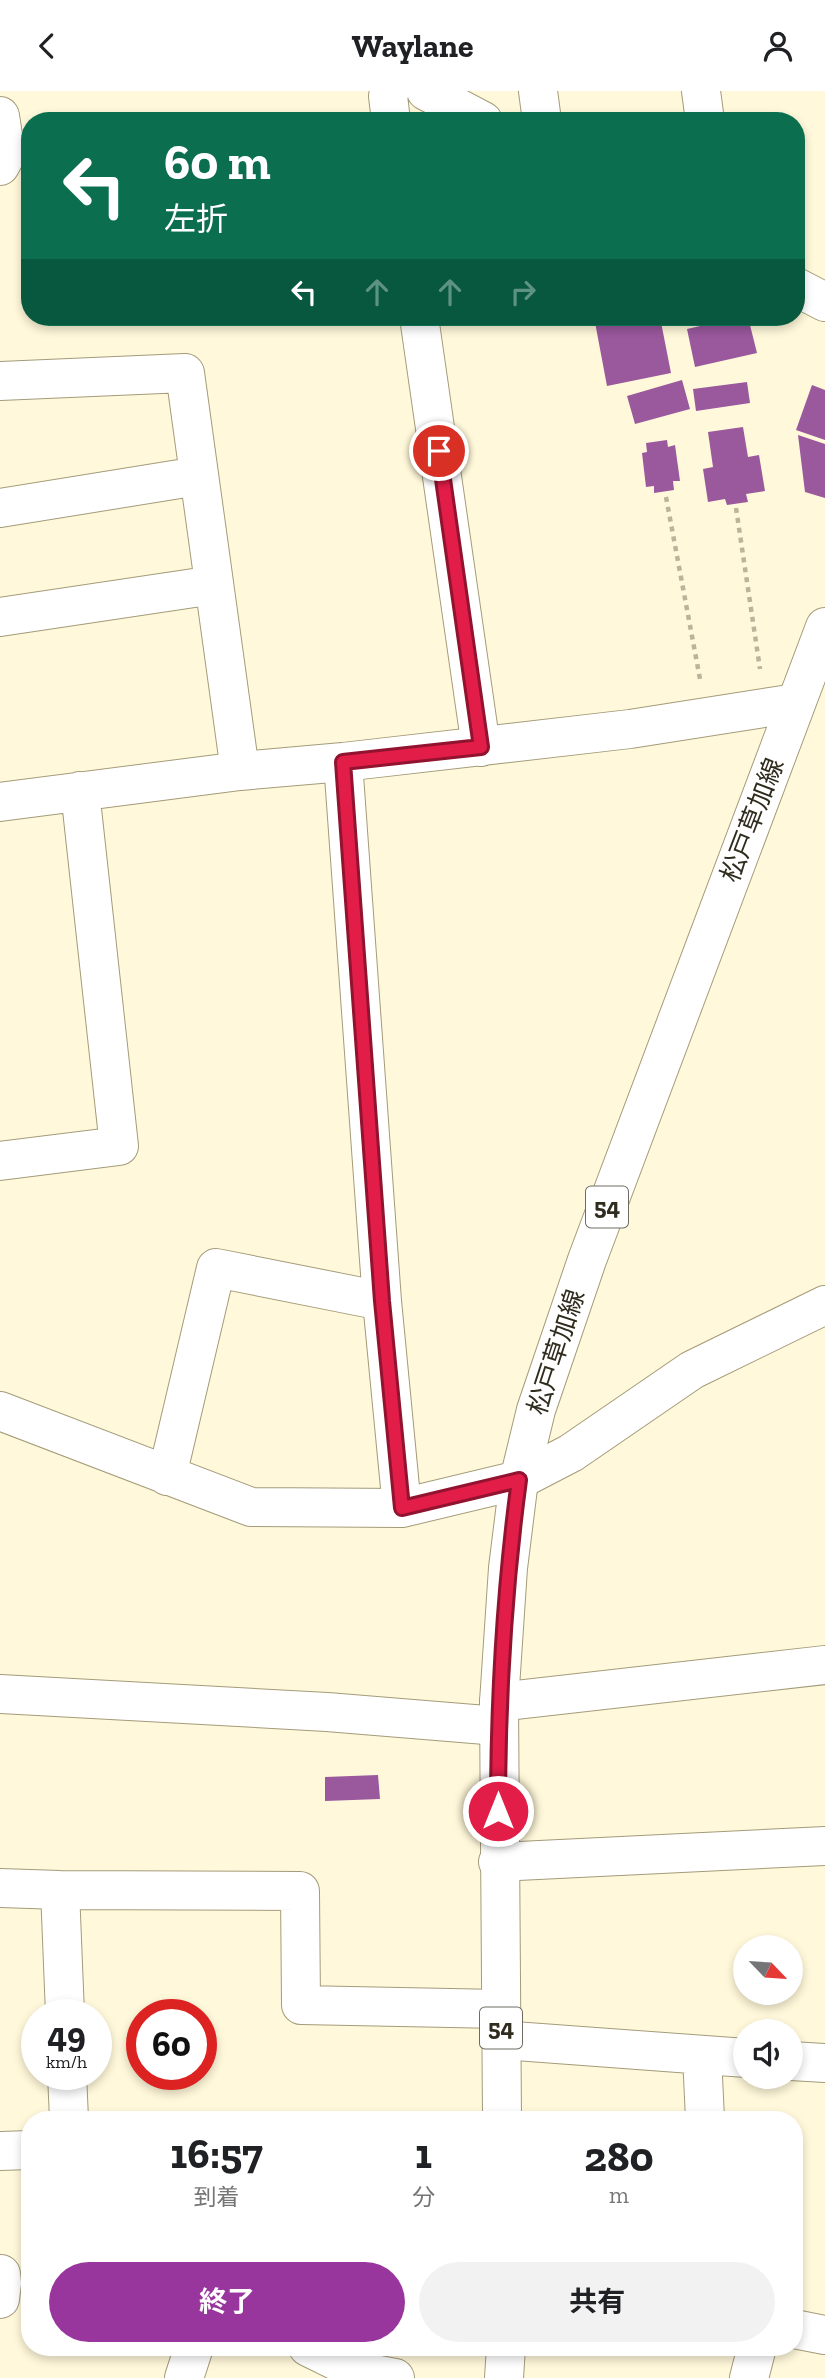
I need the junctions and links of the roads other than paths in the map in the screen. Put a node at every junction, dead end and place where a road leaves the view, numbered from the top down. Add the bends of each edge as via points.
1 (390, 91) edge
2 (426, 91) edge
3 (538, 91) edge
4 (701, 91) edge
5 (390, 112) edge
6 (466, 112) edge
7 (541, 112) edge
8 (704, 112) edge
9 (0, 116) edge
10 (0, 166) edge
11 (805, 292) edge
12 (825, 302) edge
13 (420, 326) edge
14 (0, 381) edge
15 (198, 477) junction
16 (0, 508) edge
17 (214, 585) junction
18 (0, 618) edge
19 (825, 627) edge
20 (799, 692) edge
21 (481, 747) junction
22 (343, 762) junction
23 (240, 771) junction
24 (80, 791) junction
25 (0, 802) edge
26 (0, 1161) edge
27 (382, 1301) junction
28 (825, 1305) edge
29 (0, 1411) edge
30 (167, 1476) junction
31 (519, 1480) junction
32 (402, 1508) junction
33 (825, 1665) edge
34 (0, 1694) edge
35 (499, 1714) junction
36 (825, 1846) edge
37 (498, 1862) junction
38 (0, 1888) edge
39 (60, 1891) junction
40 (64, 1999) edge
41 (501, 2024) junction
42 (702, 2056) junction
43 (733, 2058) edge
44 (803, 2062) edge
45 (825, 2063) edge
46 (68, 2090) edge
47 (69, 2111) edge
48 (502, 2111) edge
49 (705, 2111) edge
50 (21, 2150) edge
51 (0, 2151) edge
52 (1, 2274) edge
53 (0, 2299) edge
54 (803, 2331) edge
55 (825, 2335) edge
56 (191, 2356) edge
57 (327, 2356) edge
58 (505, 2356) edge
59 (755, 2356) edge
60 (184, 2378) edge
61 (395, 2378) edge
62 (504, 2378) edge
63 (749, 2378) edge

1 - 5 street
2 - 6 street
3 - 7 street
4 - 8 street
9 - 10 street via 6,155
11 - 12 street
13 - 21 street
14 - 15 street via 185,373
15 - 16 street
15 - 17 street
17 - 18 street
17 - 23 street
19 - 20 street, 松戸草加線 / 54
20 - 21 street via 707,717
20 - 31 street, 松戸草加線 / 54 via 587,1260 536,1410
21 - 22 street
22 - 23 street
22 - 27 street
23 - 24 street
24 - 25 street
24 - 26 street via 119,1146
27 - 30 street via 216,1268
27 - 32 street
28 - 31 street via 692,1370 571,1453
29 - 30 street
30 - 32 street via 251,1507
31 - 32 street
31 - 35 street, 松戸草加線 / 54
33 - 35 street
34 - 35 street via 327,1712
35 - 37 street, 松戸草加線 / 54
36 - 37 street
37 - 41 street, 松戸草加線 / 54
38 - 39 street
39 - 40 street
39 - 41 street via 300,1891 301,2005
41 - 42 street
41 - 48 street, 松戸草加線 / 54
42 - 43 street
42 - 49 street
44 - 45 street
46 - 47 street
50 - 51 street
52 - 53 street
54 - 55 street
56 - 60 street
57 - 61 street via 358,2371
58 - 62 street
59 - 63 street

